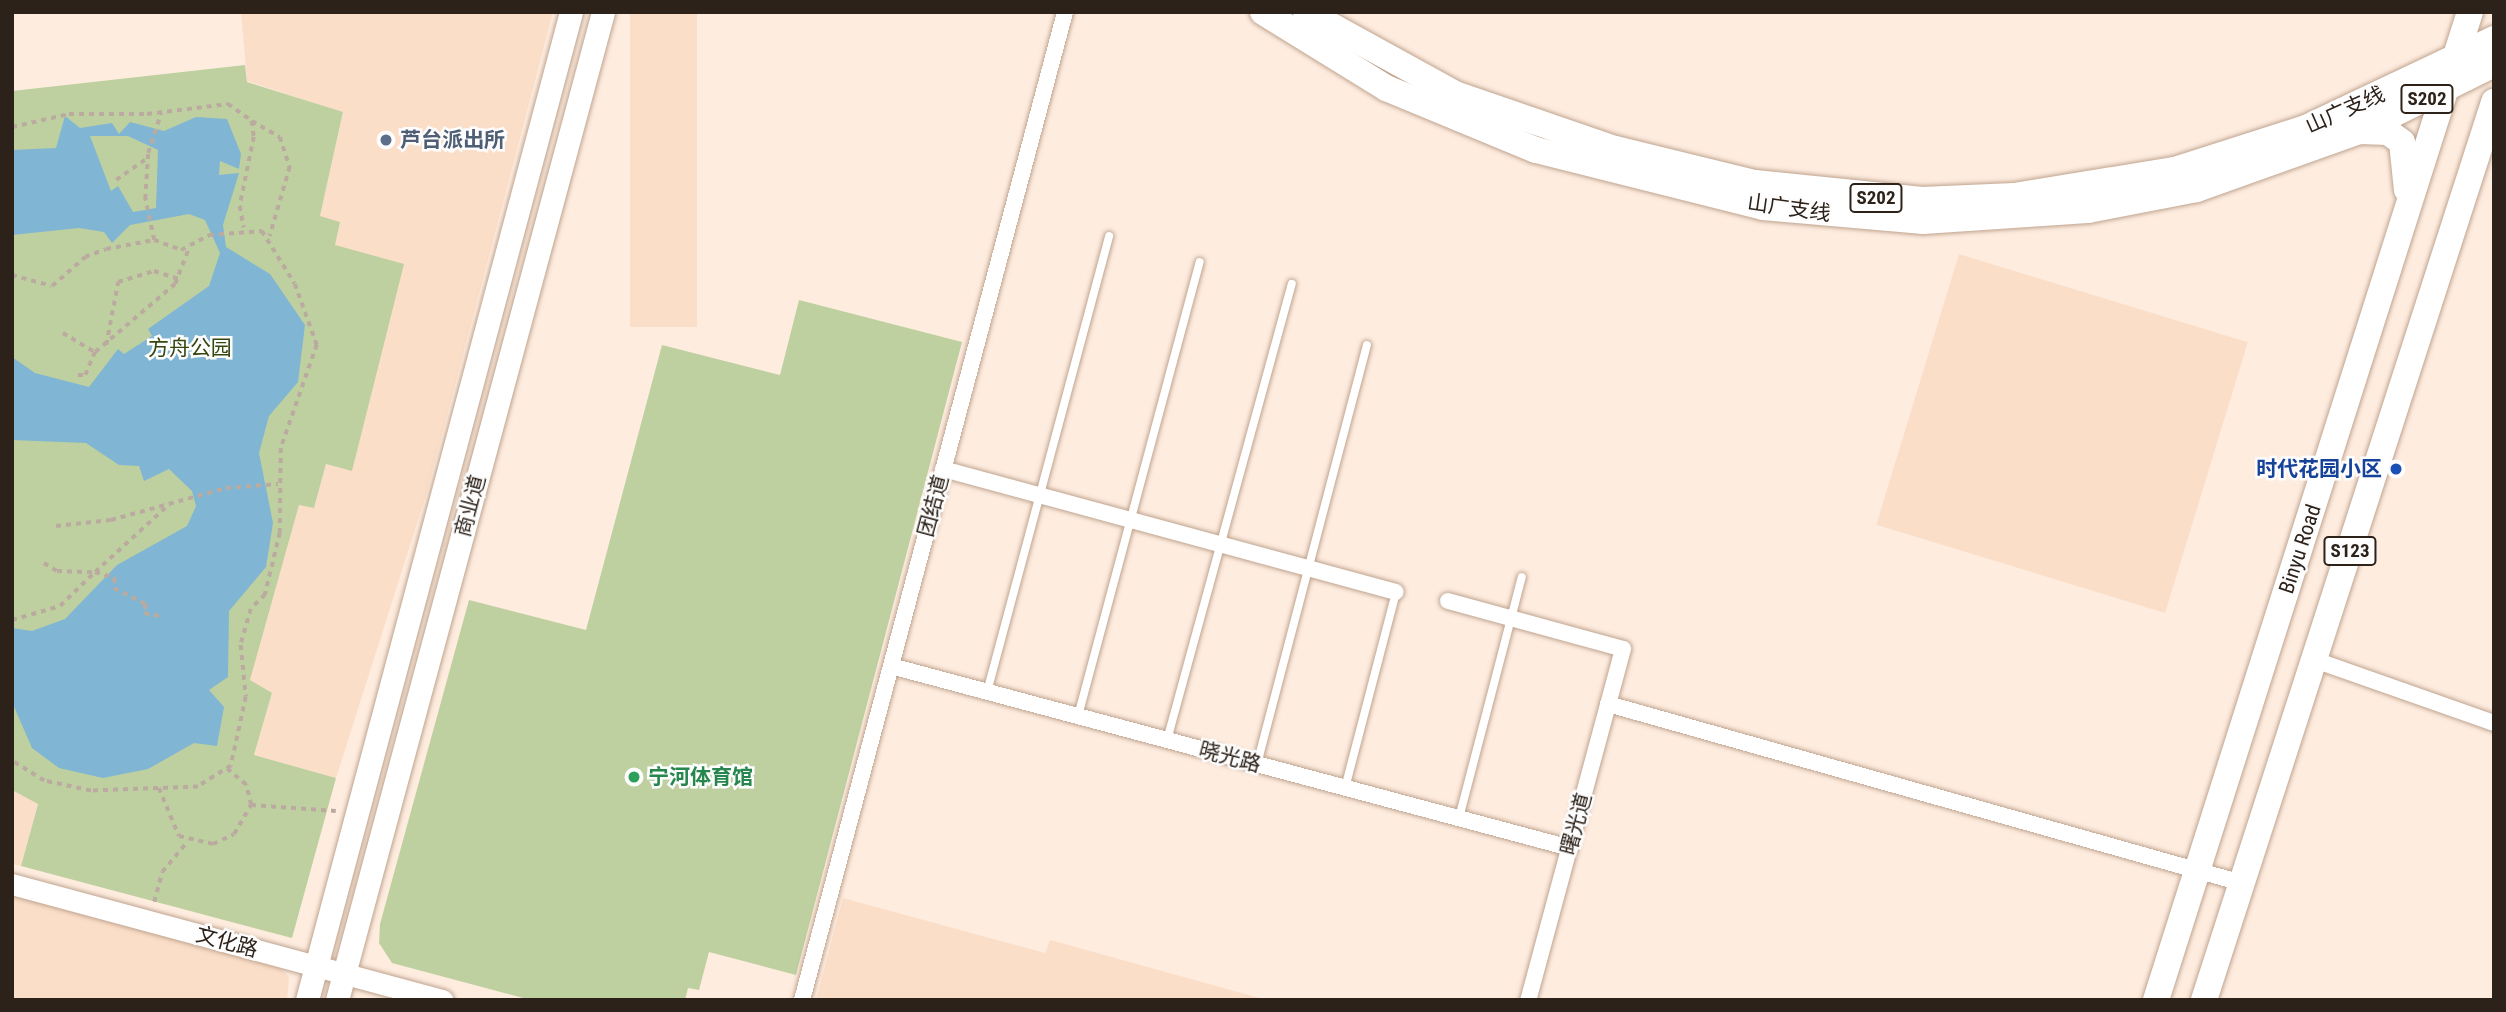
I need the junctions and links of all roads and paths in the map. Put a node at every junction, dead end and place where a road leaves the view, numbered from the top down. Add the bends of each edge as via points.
1 (571, 12) edge
2 (603, 12) edge
3 (1065, 12) edge
4 (1263, 12) edge
5 (1306, 12) edge
6 (2470, 12) edge
7 (2494, 39) edge
8 (2457, 59) junction
9 (2494, 64) edge
10 (2446, 90) junction
11 (2494, 102) edge
12 (161, 113) junction
13 (251, 121) junction
14 (12, 127) edge
15 (2359, 131) junction
16 (148, 158) junction
17 (116, 180) dead end
18 (2407, 213) junction
19 (243, 228) junction
20 (270, 236) junction
21 (1109, 236) dead end
22 (154, 240) junction
23 (189, 248) junction
24 (1200, 262) dead end
25 (12, 275) edge
26 (179, 279) junction
27 (1292, 284) dead end
28 (63, 333) dead end
29 (106, 345) junction
30 (1367, 345) dead end
31 (94, 352) junction
32 (78, 374) dead end
33 (943, 469) junction
34 (278, 484) junction
35 (1040, 495) junction
36 (166, 506) junction
37 (1130, 520) junction
38 (56, 526) dead end
39 (1221, 544) junction
40 (44, 563) dead end
41 (1309, 568) junction
42 (95, 572) junction
43 (1522, 577) dead end
44 (1396, 592) joint
45 (1448, 601) dead end
46 (160, 616) dead end
47 (1511, 618) junction
48 (12, 620) edge
49 (2315, 660) junction
50 (891, 666) junction
51 (988, 692) junction
52 (1608, 704) junction
53 (1078, 716) junction
54 (2494, 723) edge
55 (1167, 740) junction
56 (12, 761) edge
57 (1257, 764) junction
58 (227, 769) junction
59 (159, 788) junction
60 (1345, 788) junction
61 (251, 805) junction
62 (357, 814) junction
63 (1459, 818) junction
64 (187, 842) junction
65 (1570, 848) junction
66 (2199, 870) junction
67 (2242, 883) junction
68 (12, 884) edge
69 (151, 921) junction
70 (317, 965) junction
71 (344, 973) junction
72 (307, 1000) edge
73 (337, 1000) edge
74 (443, 1000) edge
75 (802, 1000) edge
76 (1528, 1000) edge
77 (2156, 1000) edge
78 (2204, 1000) edge

1 - 62 main road, 商业道
2 - 71 main road, 商业道
3 - 33 street, 团结道
4 - 15 main road, 山广支线 / S202 via 1386,88 1536,150 1716,197 1841,216 1923,221 2088,210 2246,175
5 - 8 main road, 山广支线 / S202 via 1455,94 1603,145 1755,183 1922,200 2014,196 2175,170 2306,128
6 - 8 main road, Binyu Road
7 - 8 main road, 山广支线 / S202
8 - 10 main road, Binyu Road / S123
9 - 10 main road, 山广支线 / S202
10 - 15 main road, 山广支线 / S202
10 - 18 main road, Binyu Road / S123
11 - 49 main road, S123
12 - 13 path via 228,104
12 - 14 path via 69,114
12 - 16 path
13 - 19 path via 240,206
13 - 20 path via 281,137 290,167
15 - 18 main road via 2388,132 2402,142
16 - 17 path
16 - 22 path via 145,210
18 - 66 main road, Binyu Road / S123
19 - 20 path
19 - 23 path via 209,235
20 - 34 path via 313,320 317,345 287,422
21 - 35 lane
22 - 23 path
22 - 25 path via 85,257 52,286
23 - 26 path
24 - 37 lane
26 - 29 path
26 - 29 path via 155,271 123,277 113,292
27 - 39 lane
28 - 31 path
29 - 31 path
30 - 41 lane
31 - 32 path via 85,375
33 - 35 street
33 - 50 street, 团结道
34 - 36 path
34 - 58 path via 281,533 265,595 251,609 241,645 245,715
35 - 37 street
35 - 51 lane
36 - 38 path
36 - 42 path
37 - 39 street
37 - 53 lane
39 - 41 street
39 - 55 lane
40 - 42 path via 57,571
41 - 44 street
41 - 57 lane
42 - 46 path via 115,578 114,588 146,604 144,613
42 - 48 path via 60,606
43 - 47 lane
44 - 60 lane
45 - 47 street
47 - 52 street, 曙光道 via 1623,649
47 - 63 lane
49 - 54 street
49 - 67 main road, S123
50 - 51 street, 晓光路
50 - 75 street, 团结道
51 - 53 street, 晓光路
52 - 65 street, 曙光道
52 - 66 street
53 - 55 street, 晓光路
55 - 57 street, 晓光路
56 - 59 path via 72,789
57 - 60 street, 晓光路
58 - 59 path via 198,787
58 - 61 path via 246,785
59 - 64 path via 165,815
60 - 63 street, 晓光路
61 - 62 path
61 - 64 path via 241,826 225,840
62 - 70 main road, 商业道
63 - 65 street, 晓光路
64 - 69 path via 162,872
65 - 76 street, 曙光道
66 - 67 street
66 - 77 main road, Binyu Road / S123
67 - 78 main road, S123
68 - 69 street, 文化路
69 - 70 street, 文化路
70 - 71 street, 文化路
70 - 72 main road, 商业道
71 - 73 main road, 商业道
71 - 74 street, 文化路

